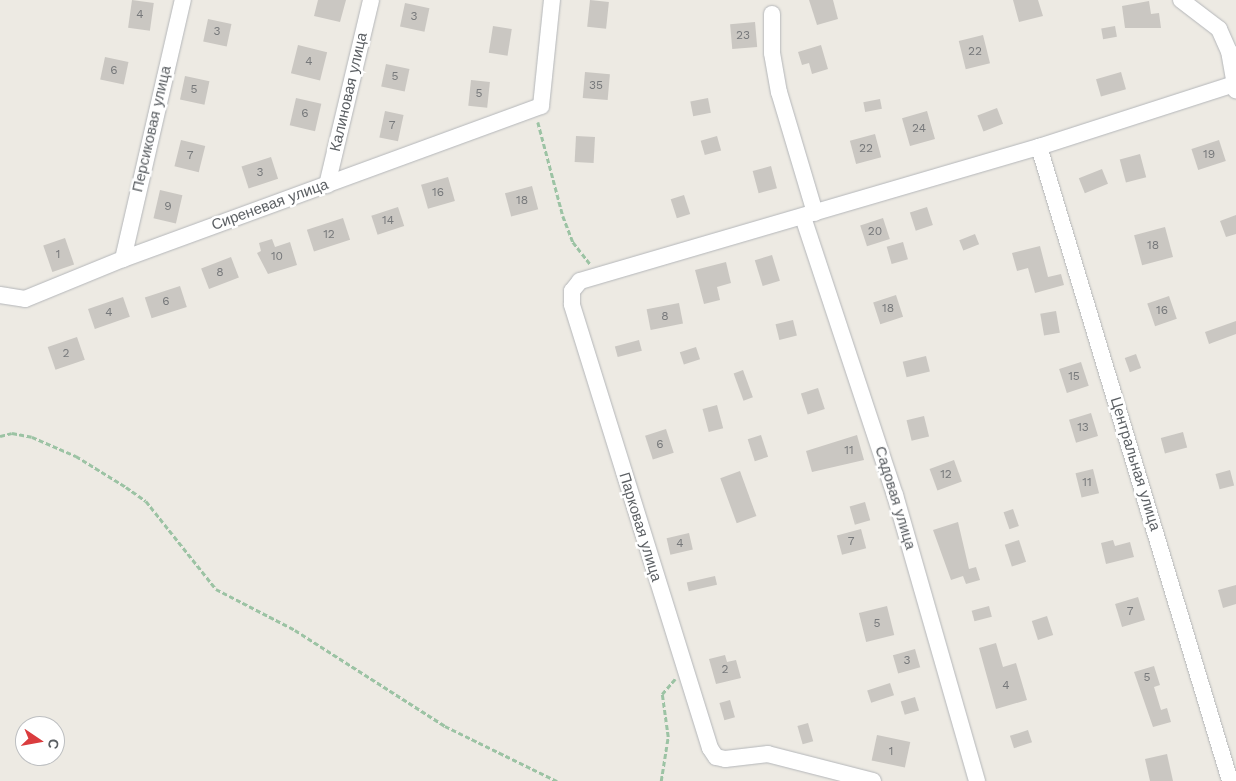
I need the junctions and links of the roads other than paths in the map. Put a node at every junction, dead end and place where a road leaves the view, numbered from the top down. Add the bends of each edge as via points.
1 (183, 0) edge
2 (370, 0) edge
3 (552, 0) edge
4 (1181, 0) edge
5 (772, 14) dead end
6 (1235, 87) edge
7 (1039, 147) junction
8 (328, 185) junction
9 (809, 215) junction
10 (123, 259) junction
11 (8, 296) edge
12 (873, 781) edge
13 (977, 781) edge
14 (1230, 781) edge

1 - 10 street, Персиковая улица
2 - 8 street, Калиновая улица
3 - 8 street, Сиреневая улица via 537,107
4 - 6 street via 1219,29 1229,51
5 - 9 street, Садовая улица via 772,53 779,92
6 - 7 street
7 - 9 street
7 - 14 street, Центральная улица
8 - 10 street, Сиреневая улица
9 - 12 street, Парковая улица via 580,281 572,291 572,304 710,748 716,757 725,759 768,754
9 - 13 street, Садовая улица via 895,495
10 - 11 street, Сиреневая улица via 25,299

